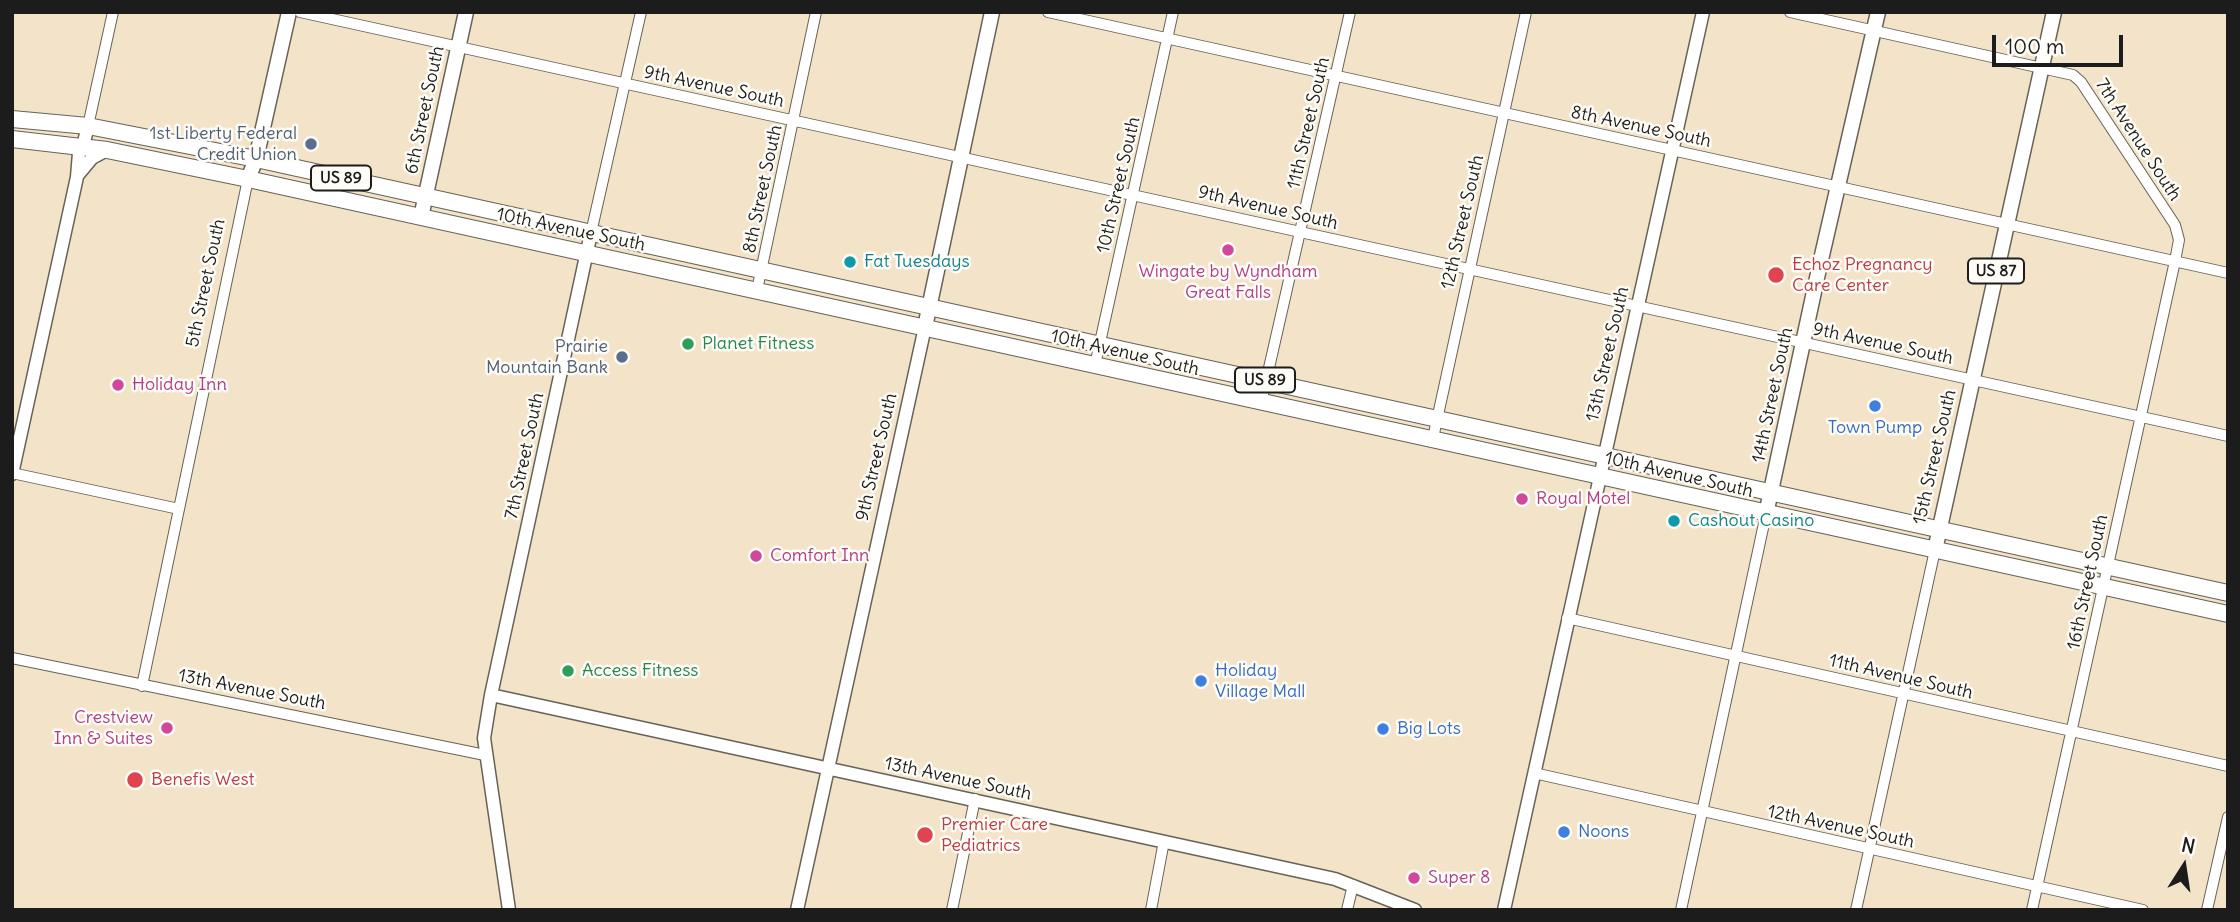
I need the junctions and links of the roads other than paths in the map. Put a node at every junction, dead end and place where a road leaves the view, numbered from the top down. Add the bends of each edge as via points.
1 (113, 12) edge
2 (289, 12) edge
3 (300, 12) edge
4 (466, 12) edge
5 (641, 12) edge
6 (816, 12) edge
7 (992, 12) edge
8 (1048, 12) edge
9 (1173, 12) edge
10 (1350, 12) edge
11 (1526, 12) edge
12 (1703, 12) edge
13 (1790, 12) edge
14 (1878, 12) edge
15 (2054, 12) edge
16 (1874, 31) junction
17 (1167, 38) junction
18 (458, 47) junction
19 (2042, 68) junction
20 (1336, 75) junction
21 (625, 84) junction
22 (1504, 113) junction
23 (12, 120) edge
24 (794, 121) junction
25 (88, 126) junction
26 (12, 139) edge
27 (83, 146) junction
28 (107, 150) junction
29 (1673, 150) junction
30 (960, 157) junction
31 (256, 159) junction
32 (77, 177) junction
33 (248, 179) junction
34 (1838, 186) junction
35 (1132, 194) junction
36 (426, 197) junction
37 (421, 216) junction
38 (2006, 224) junction
39 (1301, 232) junction
40 (591, 233) junction
41 (587, 254) junction
42 (2175, 261) junction
43 (1469, 269) junction
44 (762, 271) junction
45 (2228, 273) edge
46 (757, 290) junction
47 (1637, 306) junction
48 (929, 308) junction
49 (925, 327) junction
50 (1804, 343) junction
51 (1099, 344) junction
52 (1095, 365) junction
53 (1972, 379) junction
54 (1266, 380) junction
55 (1261, 403) junction
56 (2140, 417) junction
57 (1436, 420) junction
58 (2228, 436) edge
59 (1433, 438) junction
60 (1603, 456) junction
61 (12, 474) edge
62 (1599, 476) junction
63 (1770, 492) junction
64 (179, 509) junction
65 (1766, 514) junction
66 (1938, 531) junction
67 (1935, 550) junction
68 (2108, 566) junction
69 (2103, 587) junction
70 (2228, 593) edge
71 (2228, 614) edge
72 (1567, 618) junction
73 (1736, 657) junction
74 (12, 658) edge
75 (142, 686) junction
76 (1903, 694) junction
77 (491, 695) junction
78 (2072, 731) junction
79 (485, 755) junction
80 (2228, 765) edge
81 (828, 769) junction
82 (1534, 773) junction
83 (975, 799) junction
84 (1702, 812) junction
85 (2228, 817) edge
86 (1164, 841) junction
87 (1870, 849) junction
88 (1353, 885) junction
89 (2037, 886) junction
90 (509, 910) edge
91 (797, 910) edge
92 (952, 910) edge
93 (1151, 910) edge
94 (1347, 910) edge
95 (1415, 910) edge
96 (1504, 910) edge
97 (1681, 910) edge
98 (1856, 910) edge
99 (2032, 910) edge
100 (2143, 910) edge
101 (2207, 910) edge

1 - 25 street
2 - 31 main road, 5th Street South
3 - 18 street, 9th Avenue South
4 - 18 main road, 6th Street South
5 - 21 street, 7th Street South
6 - 24 street, 8th Street South
7 - 30 main road, 9th Street South
8 - 17 street, 8th Avenue South
9 - 17 street, 10th Street South
10 - 20 street, 11th Street South
11 - 22 street, 12th Street South
12 - 29 street, 13th Street South
13 - 16 street, 7th Avenue South
14 - 16 main road, 14th Street South
15 - 19 main road, 15th Street South / US 87
16 - 19 street, 7th Avenue South
16 - 34 main road, 14th Street South
17 - 20 street, 8th Avenue South
17 - 35 street, 10th Street South
18 - 21 street, 9th Avenue South
18 - 36 main road, 6th Street South
19 - 38 main road, 15th Street South / US 87
19 - 42 street, 7th Avenue South via 2073,75 2081,82 2175,225 2179,240
20 - 22 street, 8th Avenue South
20 - 39 street, 11th Street South
21 - 24 street, 9th Avenue South
21 - 40 street, 7th Street South
22 - 29 street, 8th Avenue South
22 - 43 street, 12th Street South
23 - 25 highway, 10th Avenue South
24 - 30 street, 9th Avenue South
24 - 44 street, 8th Street South
25 - 27 street
25 - 31 highway, 10th Avenue South
26 - 27 highway, 10th Avenue South
27 - 28 highway, 10th Avenue South
27 - 32 street
28 - 32 street via 92,158
28 - 33 highway, 10th Avenue South
29 - 34 street, 8th Avenue South
29 - 47 street, 13th Street South
30 - 35 street, 9th Avenue South
30 - 48 main road, 9th Street South
31 - 33 main road, 5th Street South
31 - 36 highway, 10th Avenue South / US 89
32 - 61 street
33 - 37 highway, 10th Avenue South
33 - 64 street, 5th Street South
34 - 38 street, 8th Avenue South
34 - 50 main road, 14th Street South
35 - 39 street, 9th Avenue South
35 - 51 street, 10th Street South
36 - 37 main road, 6th Street South
36 - 40 highway, 10th Avenue South / US 89
37 - 41 highway, 10th Avenue South / US 89
38 - 42 street, 8th Avenue South
38 - 53 main road, 15th Street South / US 87
39 - 43 street, 9th Avenue South
39 - 54 street, 11th Street South
40 - 41 street, 7th Street South
40 - 44 highway, 10th Avenue South / US 89
41 - 46 highway, 10th Avenue South / US 89
41 - 77 street, 7th Street South
42 - 45 street, 8th Avenue South
42 - 56 street, 16th Street South
43 - 47 street, 9th Avenue South
43 - 57 street, 12th Street South
44 - 46 street, 8th Street South
44 - 48 highway, 10th Avenue South / US 89
46 - 49 highway, 10th Avenue South / US 89
47 - 50 street, 9th Avenue South
47 - 60 street, 13th Street South
48 - 49 main road, 9th Street South
48 - 51 highway, 10th Avenue South / US 89
49 - 52 highway, 10th Avenue South / US 89
49 - 81 street, 9th Street South
50 - 53 street, 9th Avenue South
50 - 63 main road, 14th Street South
51 - 52 street, 10th Street South
51 - 54 highway, 10th Avenue South / US 89
52 - 55 highway, 10th Avenue South / US 89
53 - 56 street, 9th Avenue South
53 - 66 main road, 15th Street South / US 87
54 - 55 street, 11th Street South
54 - 57 highway, 10th Avenue South / US 89
55 - 59 highway, 10th Avenue South / US 89
56 - 58 street, 9th Avenue South
56 - 68 street, 16th Street South
57 - 59 street, 12th Street South
57 - 60 highway, 10th Avenue South / US 89
59 - 62 highway, 10th Avenue South / US 89
60 - 62 street, 13th Street South
60 - 63 highway, 10th Avenue South / US 89
61 - 64 street
62 - 65 highway, 10th Avenue South / US 89
62 - 72 street, 13th Street South
63 - 65 main road, 14th Street South
63 - 66 highway, 10th Avenue South / US 89
64 - 75 street, 5th Street South
65 - 67 highway, 10th Avenue South
65 - 73 street, 14th Street South
66 - 67 main road, 15th Street South
66 - 68 highway, 10th Avenue South
67 - 69 highway, 10th Avenue South
67 - 76 street, 15th Street South
68 - 69 street, 16th Street South
68 - 70 highway, 10th Avenue South
69 - 71 highway, 10th Avenue South
69 - 78 street, 16th Street South
72 - 73 street, 11th Avenue South
72 - 82 street, 13th Street South
73 - 76 street, 11th Avenue South
73 - 84 street, 14th Street South
74 - 75 street, 13th Avenue South
75 - 79 street, 13th Avenue South
76 - 78 street, 11th Avenue South
76 - 87 street, 15th Street South
77 - 79 street, 7th Street South
77 - 81 street, 13th Avenue South
78 - 80 street, 11th Avenue South
78 - 89 street, 16th Street South
79 - 90 street, 7th Street South
81 - 83 street, 13th Avenue South
81 - 91 street, 9th Street South
82 - 84 street, 12th Avenue South
82 - 96 street, 13th Street South
83 - 86 street, 13th Avenue South
83 - 92 street
84 - 87 street, 12th Avenue South
84 - 97 street, 14th Street South
85 - 101 street
86 - 88 street, 13th Avenue South
86 - 93 street
87 - 89 street, 12th Avenue South
87 - 98 street, 15th Street South
88 - 94 street
88 - 95 street, 13th Avenue South
89 - 99 street, 16th Street South
89 - 100 street, 12th Avenue South

